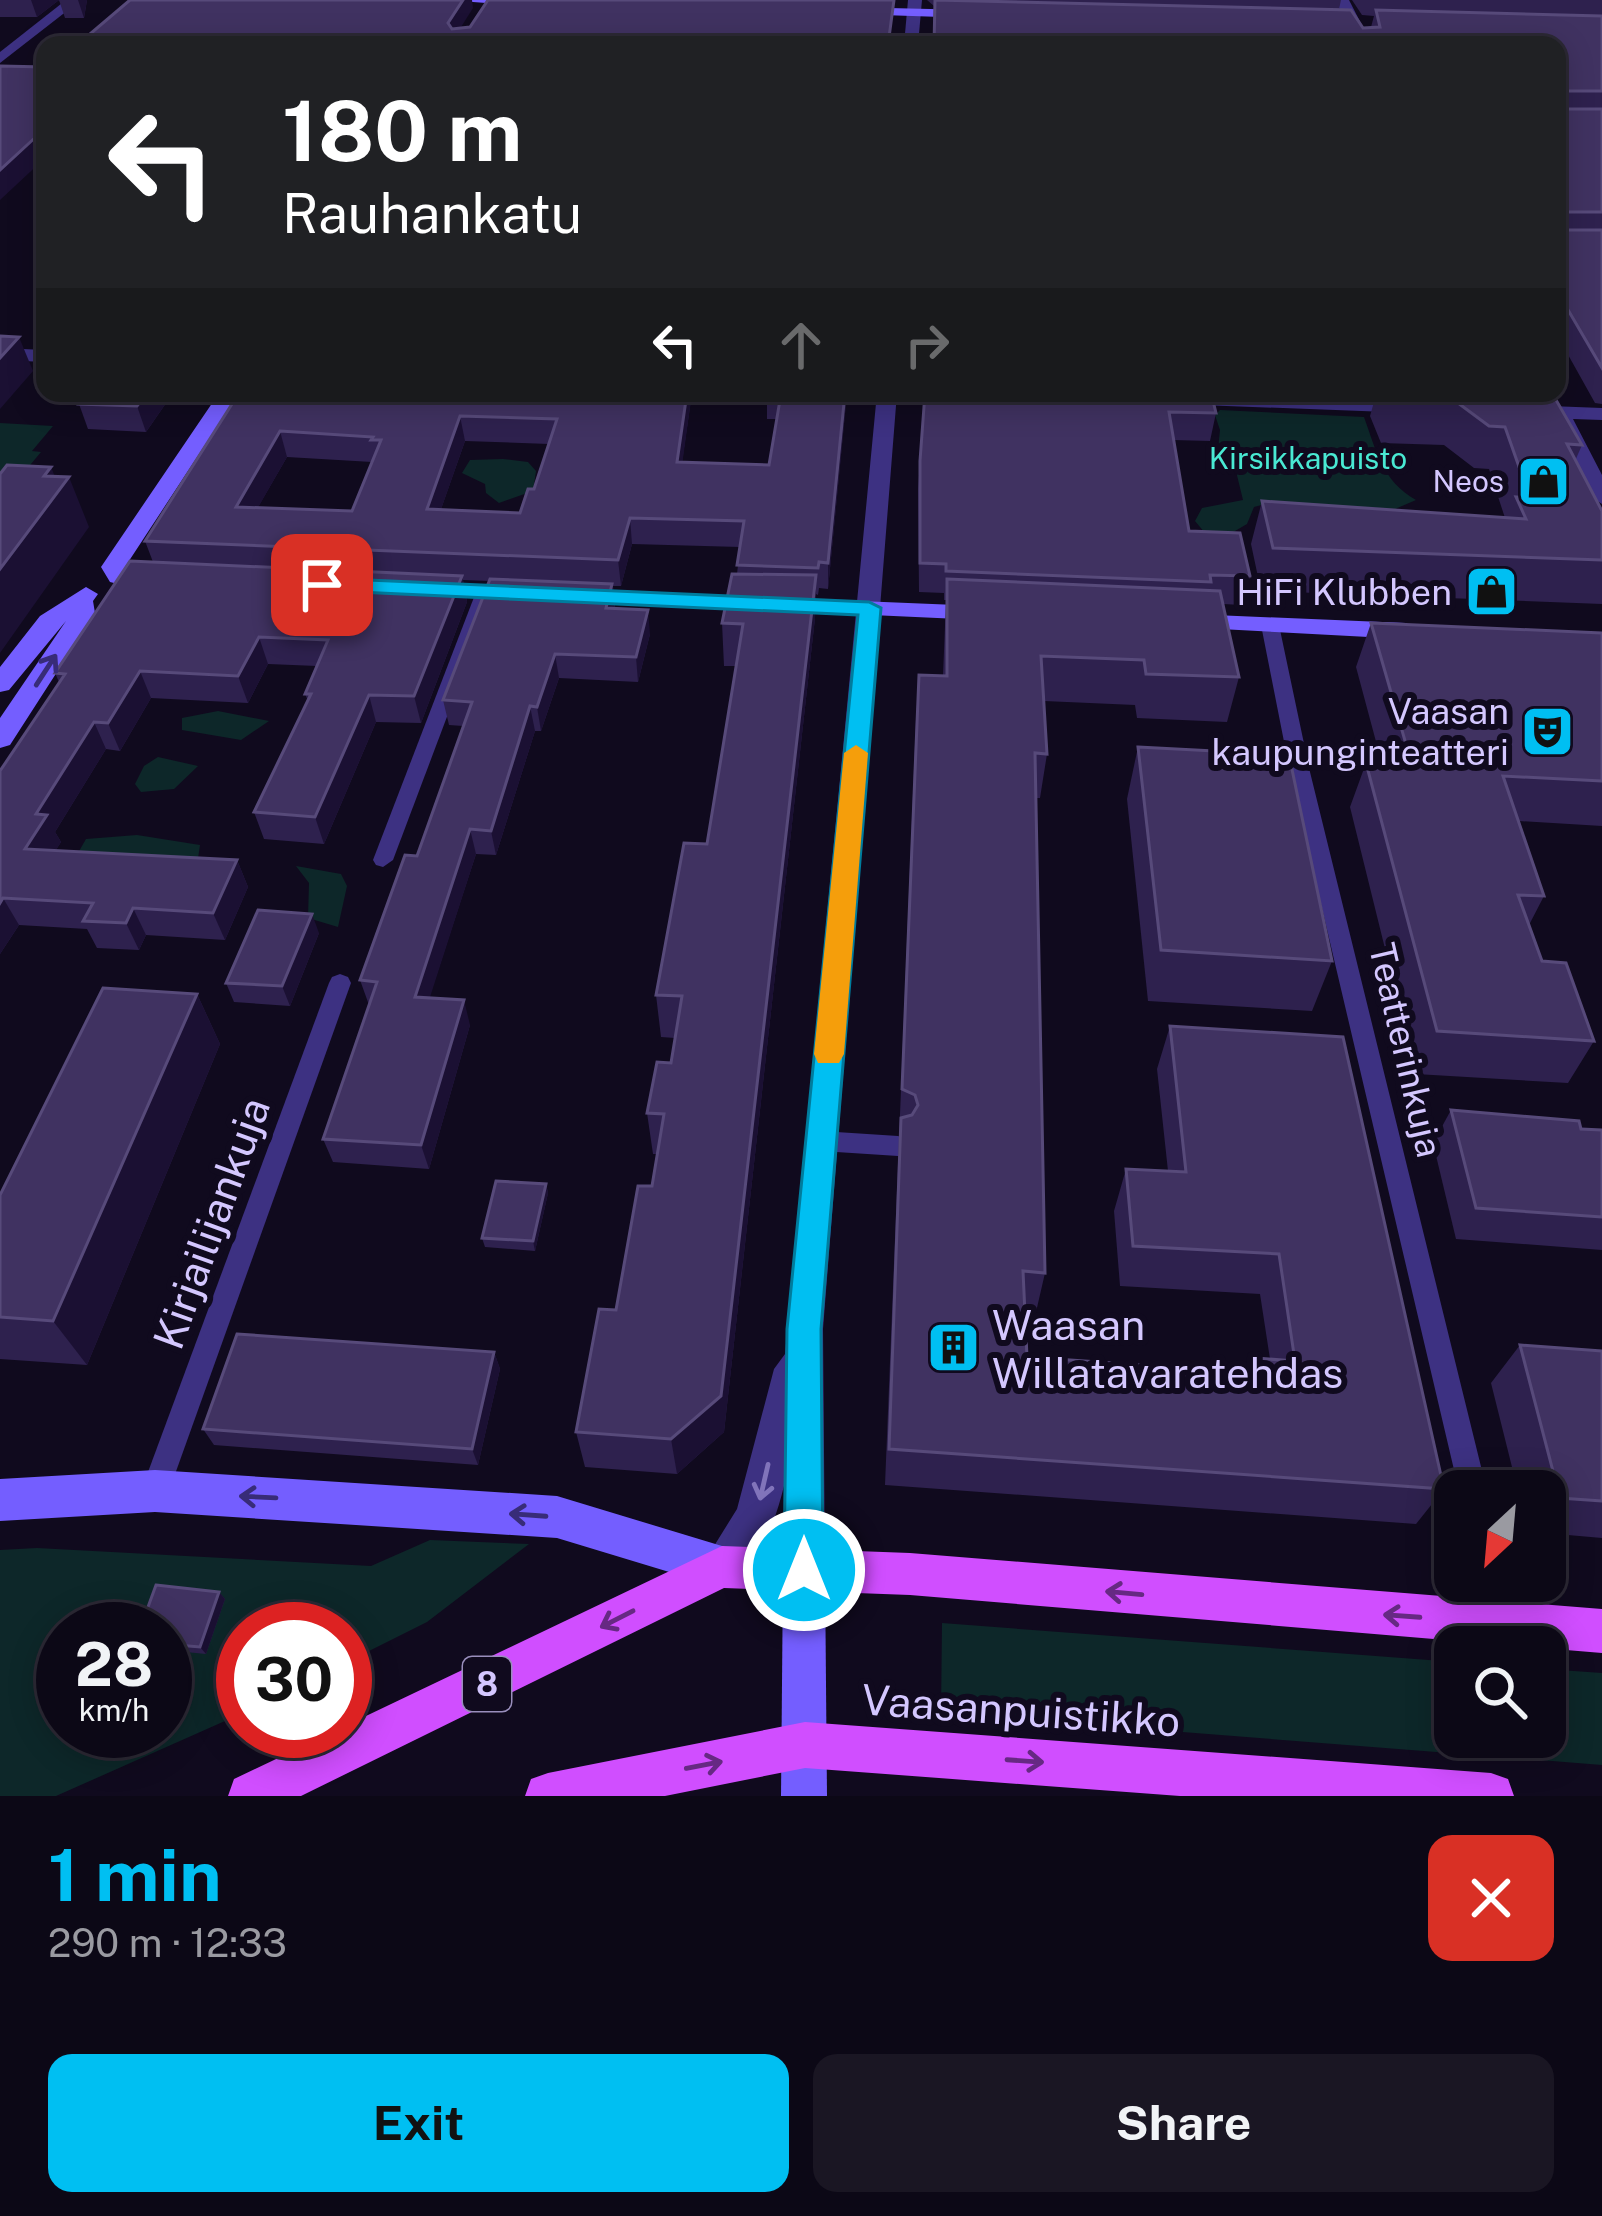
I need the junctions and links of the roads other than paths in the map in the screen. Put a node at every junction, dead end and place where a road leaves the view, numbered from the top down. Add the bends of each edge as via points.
1 (74, 0) edge
2 (453, 0) edge
3 (536, 2) edge
4 (1343, 2) edge
5 (1324, 4) edge
6 (488, 5) edge
7 (1365, 5) dead end
8 (914, 6) edge
9 (828, 10) edge
10 (981, 14) edge
11 (1333, 22) edge
12 (1353, 23) junction
13 (1375, 23) edge
14 (912, 36) edge
15 (1360, 36) edge
16 (0, 58) edge
17 (0, 354) edge
18 (36, 356) edge
19 (223, 402) edge
20 (886, 402) edge
21 (1290, 402) edge
22 (1553, 402) edge
23 (1435, 407) edge
24 (1507, 410) edge
25 (1602, 414) edge
26 (1602, 497) edge
27 (392, 588) edge
28 (484, 592) junction
29 (80, 598) junction
30 (869, 608) junction
31 (1010, 614) edge
32 (1168, 621) edge
33 (1270, 626) junction
34 (1431, 632) edge
35 (0, 684) edge
36 (0, 739) edge
37 (382, 860) dead end
38 (340, 983) dead end
39 (821, 1141) junction
40 (898, 1147) edge
41 (804, 1329) junction
42 (1468, 1470) edge
43 (155, 1491) junction
44 (0, 1501) edge
45 (722, 1567) junction
46 (804, 1570) junction
47 (1500, 1602) edge
48 (1505, 1624) junction
49 (1602, 1631) edge
50 (805, 1745) junction
51 (251, 1796) edge
52 (548, 1796) edge
53 (804, 1796) edge
54 (1491, 1796) edge

1 - 16 street
2 - 6 street
3 - 6 street
4 - 5 street
4 - 7 street
4 - 12 street
8 - 9 street
8 - 10 street
8 - 14 street
11 - 12 street
12 - 13 street
12 - 15 street
17 - 18 street
19 - 29 street via 113,567 127,577
20 - 30 street
21 - 23 street
22 - 24 street
22 - 25 street
22 - 26 street
27 - 28 street
28 - 30 street
28 - 37 lane
29 - 35 street via 49,621
36 -> 29 street via 83,613
30 - 31 street
30 - 39 street
32 - 33 street
33 - 34 street
33 - 42 lane, Teatterinkuja
38 - 43 lane, Kirjailijankuja
39 - 40 lane
39 - 41 street
41 -> 45 street via 755,1518
41 - 46 street
43 - 44 street
45 -> 43 street via 557,1517
45 - 46 main road, 8
45 -> 51 main road, 8
48 -> 46 main road, 8
46 - 50 street
47 - 48 lane
48 - 49 main road, 8
52 -> 50 main road, Vaasanpuistikko
50 - 53 street
50 -> 54 main road, Vaasanpuistikko

